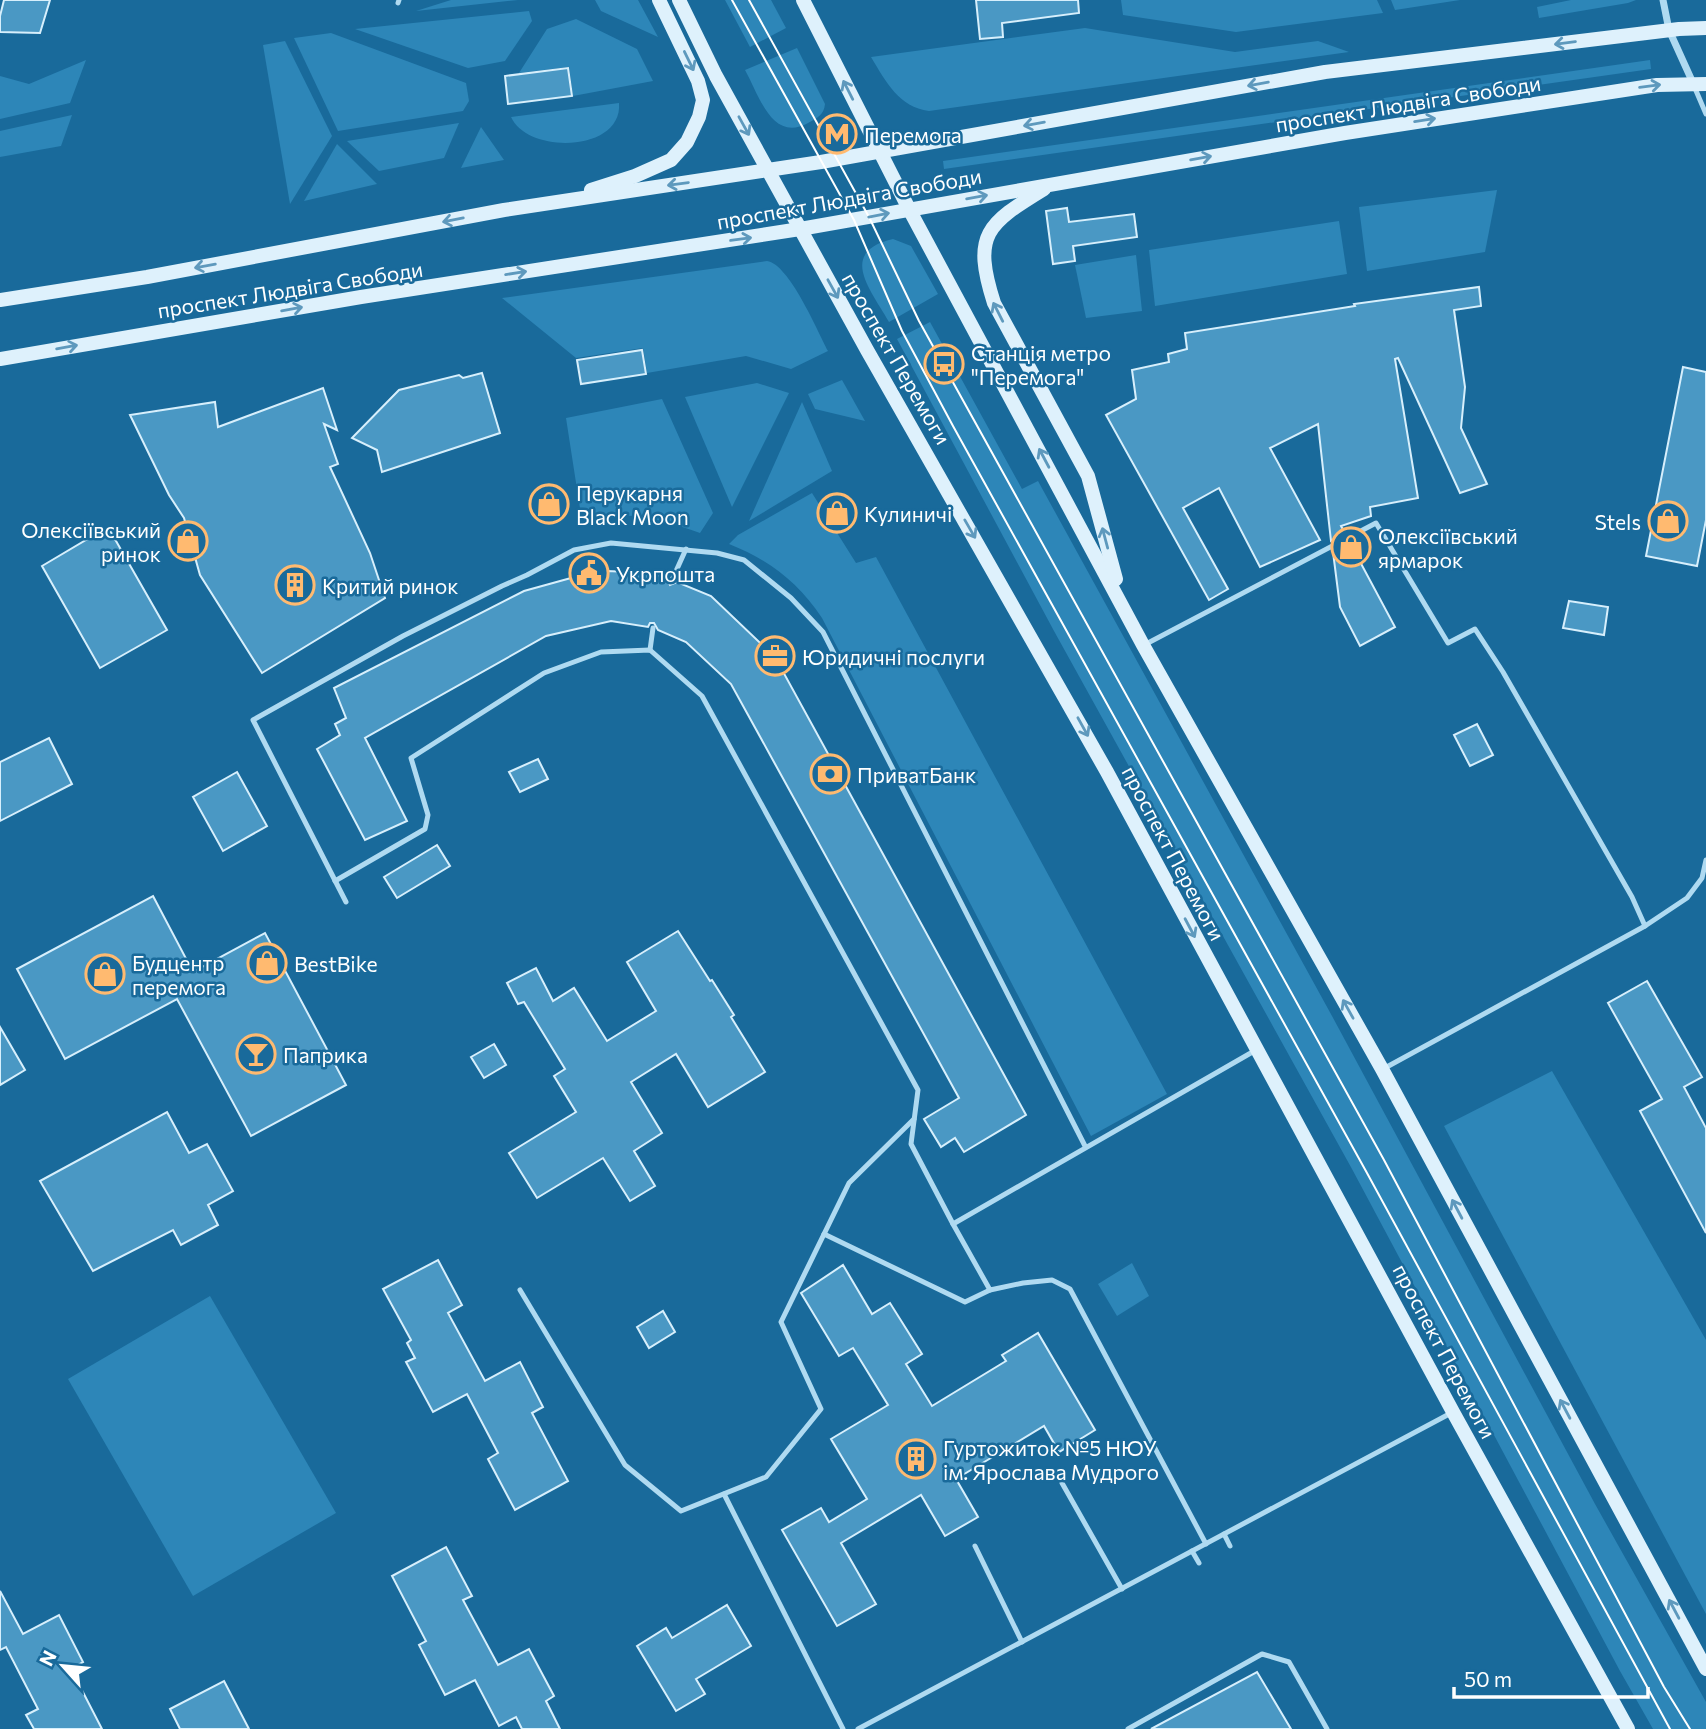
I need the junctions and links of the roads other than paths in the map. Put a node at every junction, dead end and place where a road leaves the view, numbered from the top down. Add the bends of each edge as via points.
1 (659, 0) edge
2 (679, 0) edge
3 (803, 0) edge
4 (1663, 0) edge
5 (1706, 28) edge
6 (1669, 30) junction
7 (1699, 84) edge
8 (1706, 114) edge
9 (879, 151) junction
10 (769, 171) junction
11 (1051, 184) junction
12 (551, 203) junction
13 (909, 209) junction
14 (800, 229) junction
15 (0, 300) edge
16 (0, 359) edge
17 (686, 549) junction
18 (672, 580) dead end
19 (1123, 604) junction
20 (653, 628) dead end
21 (1143, 645) junction
22 (650, 650) junction
23 (1706, 860) edge
24 (335, 881) junction
25 (346, 902) dead end
26 (1646, 926) junction
27 (1256, 1050) junction
28 (1382, 1069) junction
29 (914, 1119) junction
30 (1085, 1146) junction
31 (953, 1224) junction
32 (824, 1234) junction
33 (520, 1290) dead end
34 (990, 1290) junction
35 (1453, 1412) junction
36 (1062, 1483) dead end
37 (724, 1494) junction
38 (1224, 1534) junction
39 (1206, 1544) junction
40 (975, 1546) dead end
41 (1230, 1546) dead end
42 (1192, 1551) junction
43 (1199, 1563) dead end
44 (1122, 1588) junction
45 (1022, 1642) junction
46 (1706, 1669) edge
47 (843, 1729) edge
48 (858, 1729) edge
49 (1128, 1729) edge
50 (1327, 1729) edge
51 (1628, 1729) edge

1 -> 12 main road via 691,63 703,100 687,142 671,160
2 -> 10 main road, проспект Перемоги
9 -> 3 main road
4 - 6 street
5 - 6 main road, проспект Людвіга Свободи
6 - 7 street
6 -> 9 main road, проспект Людвіга Свободи via 1325,72
7 - 8 lane
11 -> 7 main road, проспект Людвіга Свободи via 1345,133 1657,85
9 - 10 main road, проспект Людвіга Свободи
9 - 13 main road
10 -> 12 main road, проспект Людвіга Свободи
10 - 14 main road, проспект Перемоги
13 -> 11 main road, проспект Людвіга Свободи
19 -> 11 main road via 1088,476 994,303 985,278 984,243 992,226 1004,213
12 -> 15 main road, проспект Людвіга Свободи
14 -> 13 main road, проспект Людвіга Свободи
19 -> 13 main road
16 -> 14 main road, проспект Людвіга Свободи
14 -> 27 main road, проспект Перемоги via 1054,676
17 - 18 lane
17 - 24 lane via 611,543 574,550 403,636 253,720
17 - 30 lane via 744,560 791,598 823,632
19 - 21 main road
20 - 22 lane
21 - 26 lane via 1376,523 1448,643 1475,629
28 -> 21 main road
22 - 24 lane via 601,652 544,673 411,758 428,815 425,829
22 - 29 lane via 702,696 918,1090
23 - 26 lane via 1702,878 1687,898
24 - 25 lane
26 - 28 lane
27 - 30 lane
27 - 35 main road, проспект Перемоги
46 -> 28 main road
29 - 31 lane via 911,1144
29 - 32 lane via 849,1183
30 - 31 lane
31 - 34 lane
32 - 34 lane via 965,1303
32 - 37 lane via 780,1322 821,1409 766,1477
33 - 37 lane via 625,1465 681,1511
34 - 39 lane via 1052,1280 1070,1289
35 - 38 lane
35 - 51 main road, проспект Перемоги
36 - 44 lane
37 - 47 lane
38 - 39 lane
38 - 41 lane
39 - 42 lane
40 - 45 lane
42 - 43 lane
42 - 44 lane
44 - 45 lane
45 - 48 lane
49 - 50 lane via 1262,1654 1289,1662

